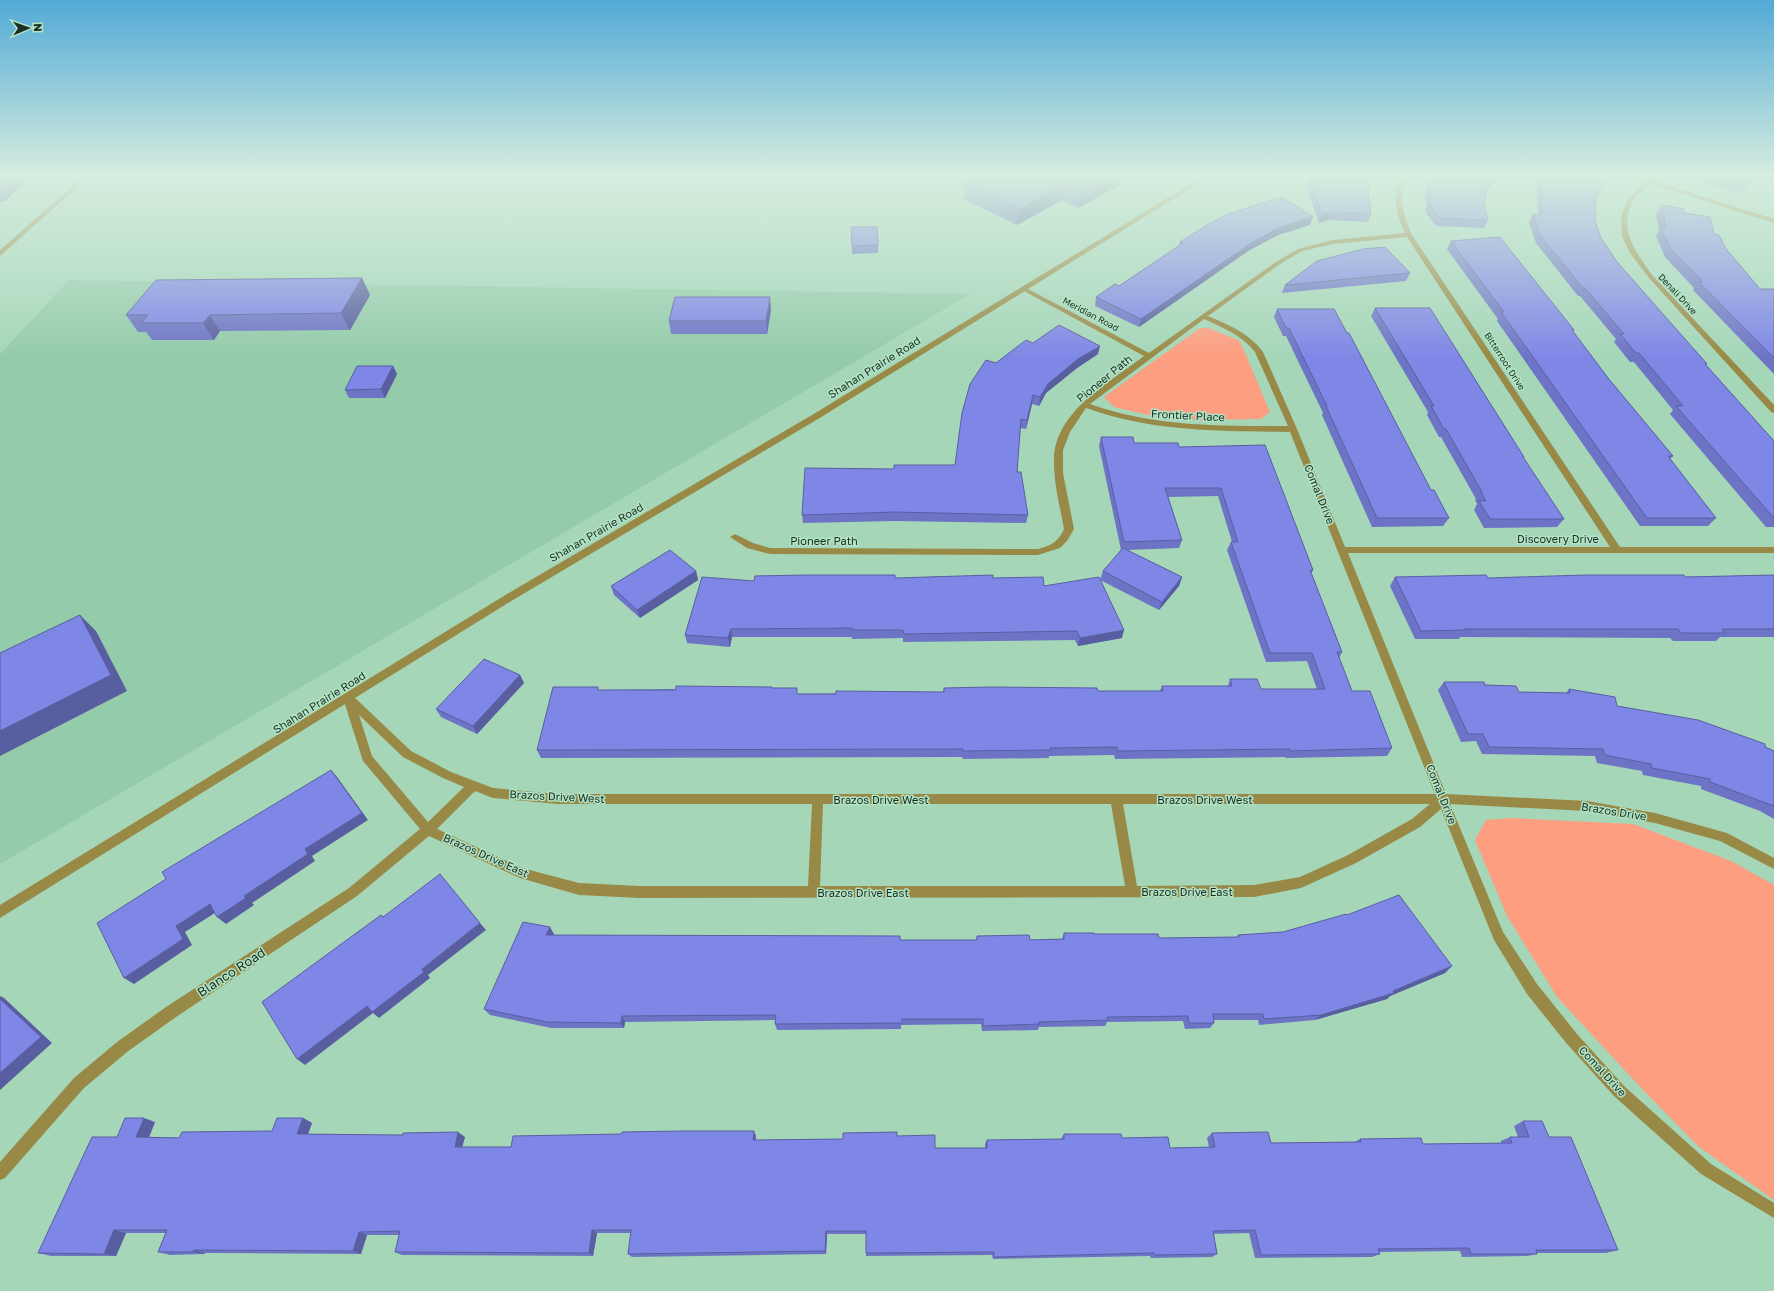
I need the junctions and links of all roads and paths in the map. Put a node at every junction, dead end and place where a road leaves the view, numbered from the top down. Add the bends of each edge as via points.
1 (19, 237) edge
2 (1108, 237) edge
3 (1393, 237) edge
4 (1410, 237) edge
5 (1626, 237) edge
6 (0, 254) edge
7 (1024, 289) junction
8 (1204, 316) junction
9 (1149, 356) junction
10 (1084, 405) junction
11 (1774, 410) edge
12 (1293, 429) junction
13 (735, 537) dead end
14 (1342, 550) junction
15 (1617, 550) junction
16 (1774, 550) edge
17 (348, 698) junction
18 (473, 785) junction
19 (818, 799) junction
20 (1116, 799) junction
21 (1444, 799) junction
22 (428, 830) junction
23 (1774, 864) edge
24 (1132, 891) junction
25 (814, 892) junction
26 (0, 912) edge
27 (0, 1173) edge
28 (1774, 1211) edge

1 - 6 street
2 - 7 street, Shahan Prairie Road
3 - 8 street, Pioneer Path via 1333,242 1300,250
4 - 15 street, Bitterroot Drive
5 - 11 street, Denali Drive via 1650,277
7 - 9 street, Meridian Road
7 - 17 street, Shahan Prairie Road via 815,418 510,597
8 - 9 street, Pioneer Path
8 - 12 street, Comal Drive via 1253,342
9 - 10 street, Pioneer Path
10 - 12 street, Frontier Place via 1108,415 1163,426
10 - 13 street, Pioneer Path via 1069,424 1060,442 1058,462 1069,529 1066,538 1051,550 770,551 750,546
12 - 14 street, Comal Drive
14 - 15 street, Discovery Drive
14 - 21 street, Comal Drive
15 - 16 street, Discovery Drive
17 - 18 street, Brazos Drive West via 406,754
17 - 22 street, Brazos Drive East via 366,758
17 - 26 street, Shahan Prairie Road
18 - 19 street, Brazos Drive West via 493,793 558,799
18 - 22 street, Blanco Road
19 - 20 street, Brazos Drive West
19 - 25 street
20 - 21 street, Brazos Drive West
20 - 24 street
21 - 23 street, Brazos Drive via 1587,806 1655,818 1723,837
21 - 24 street, Brazos Drive East via 1416,823 1352,860 1301,882 1254,891
21 - 28 street, Comal Drive via 1498,936 1532,989 1619,1091 1706,1168
22 - 25 street, Brazos Drive East via 520,873 579,889 639,892
22 - 27 street, Blanco Road via 353,892 122,1047 79,1083
24 - 25 street, Brazos Drive East

